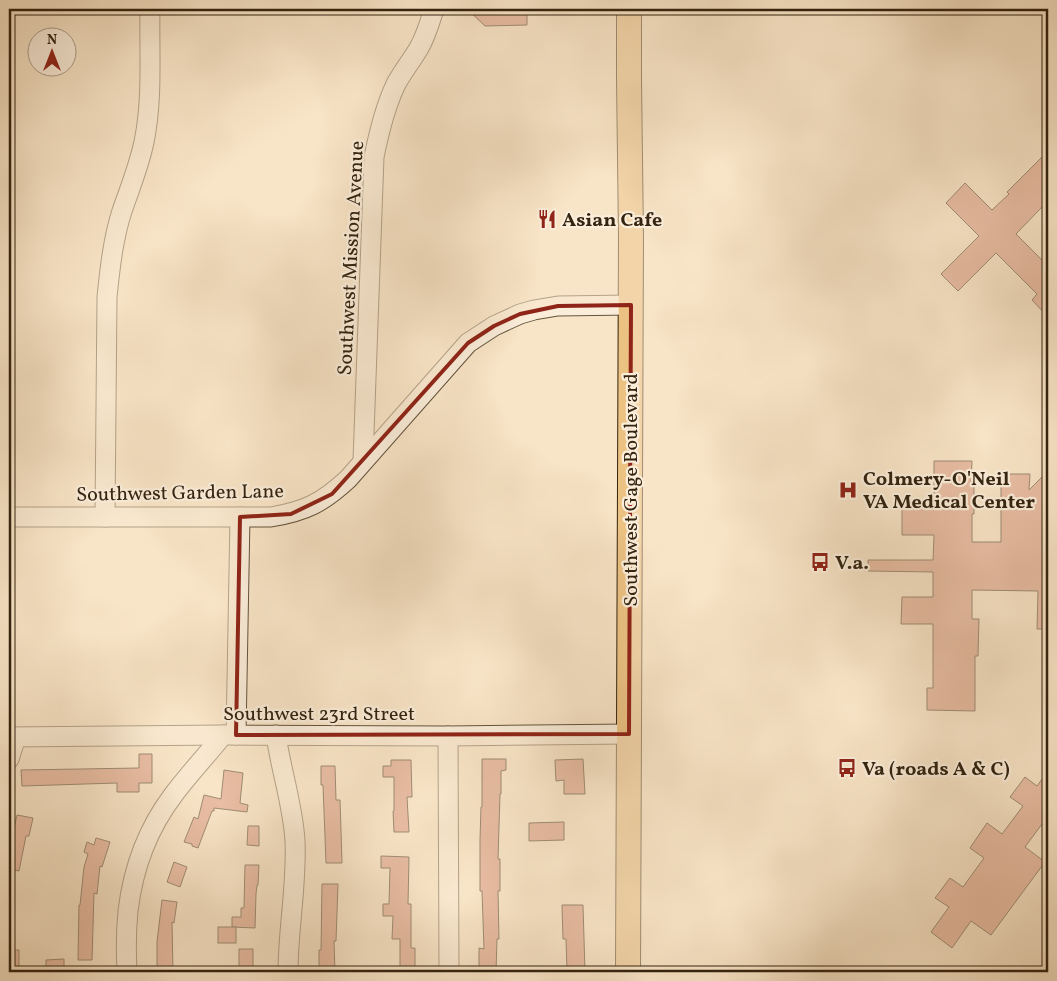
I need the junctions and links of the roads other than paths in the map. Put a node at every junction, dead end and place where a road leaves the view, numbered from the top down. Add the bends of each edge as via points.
1 (150, 9) edge
2 (434, 9) edge
3 (630, 9) edge
4 (631, 305) junction
5 (363, 461) junction
6 (9, 517) edge
7 (105, 517) junction
8 (240, 517) junction
9 (629, 734) junction
10 (230, 735) junction
11 (276, 735) junction
12 (448, 736) junction
13 (12, 737) edge
14 (9, 759) edge
15 (127, 972) edge
16 (288, 972) edge
17 (449, 972) edge
18 (628, 972) edge

1 - 7 street via 150,94 144,143 114,243 108,288
2 - 5 street, Southwest Mission Avenue via 419,48 403,71 384,113 374,157
3 - 4 main road, Southwest Gage Boulevard
4 - 5 street, Southwest Garden Lane via 558,306 520,314 494,326 468,343
4 - 9 main road, Southwest Gage Boulevard
5 - 8 street, Southwest Garden Lane via 332,494 312,506 278,516
6 - 7 street, Southwest Garden Lane
7 - 8 street, Southwest Garden Lane
8 - 10 street
9 - 12 street, Southwest 23rd Street
9 - 18 main road, Southwest Gage Boulevard
10 - 11 street, Southwest 23rd Street
10 - 13 street, Southwest 23rd Street
10 - 15 street via 173,795 156,821 142,852 128,912
11 - 12 street, Southwest 23rd Street
11 - 16 street via 292,808 295,841
12 - 17 street
13 - 14 street

